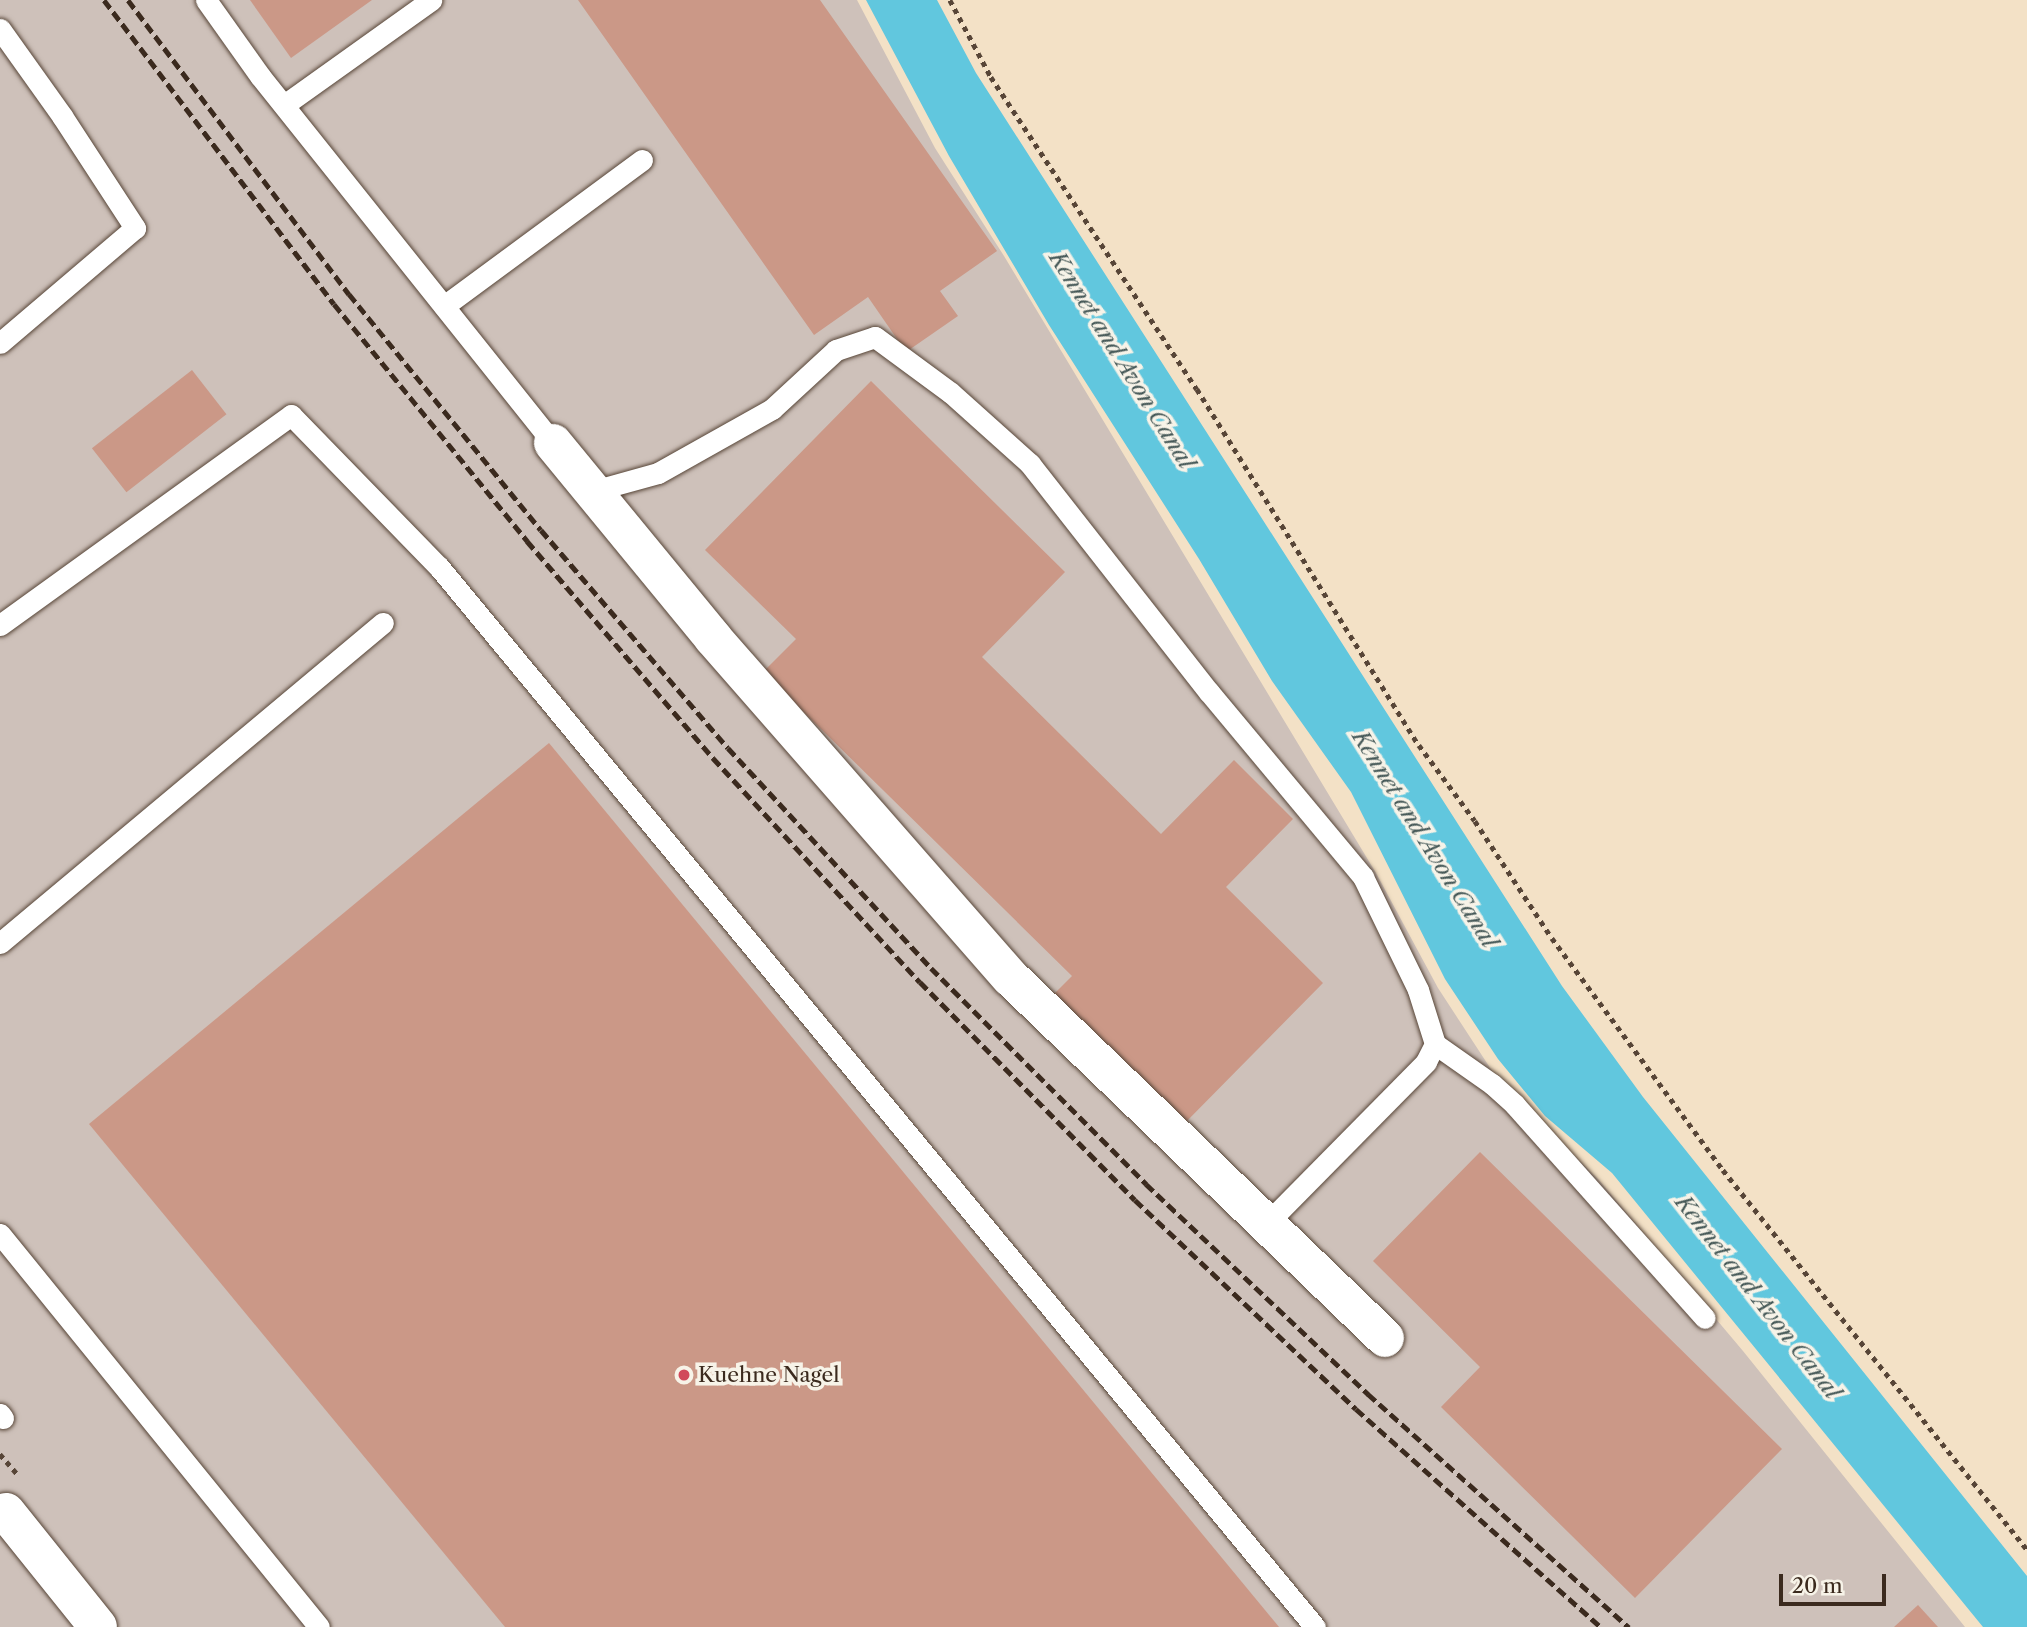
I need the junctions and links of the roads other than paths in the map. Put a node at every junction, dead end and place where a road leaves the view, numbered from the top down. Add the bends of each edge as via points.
1 (206, 0) edge
2 (431, 0) edge
3 (0, 29) edge
4 (284, 105) junction
5 (642, 160) dead end
6 (444, 306) junction
7 (0, 342) edge
8 (553, 443) joint
9 (593, 491) junction
10 (383, 623) dead end
11 (0, 625) edge
12 (0, 943) edge
13 (1435, 1044) junction
14 (1267, 1223) junction
15 (0, 1234) edge
16 (1705, 1318) dead end
17 (1385, 1338) dead end
18 (8, 1497) edge
19 (84, 1622) edge
20 (319, 1627) edge
21 (1315, 1627) edge

1 - 4 lane
2 - 4 lane
3 - 7 lane via 135,228
4 - 6 lane
5 - 6 lane
6 - 8 lane
8 - 9 street
9 - 13 lane via 658,473 772,409 836,350 875,337 951,393 1030,464 1209,692 1363,877 1418,990
9 - 14 street via 713,638 1011,978
10 - 12 lane
11 - 21 lane via 291,415 439,567
13 - 14 lane via 1426,1062
13 - 16 lane via 1515,1105
14 - 17 street
15 - 20 lane
18 - 19 street

